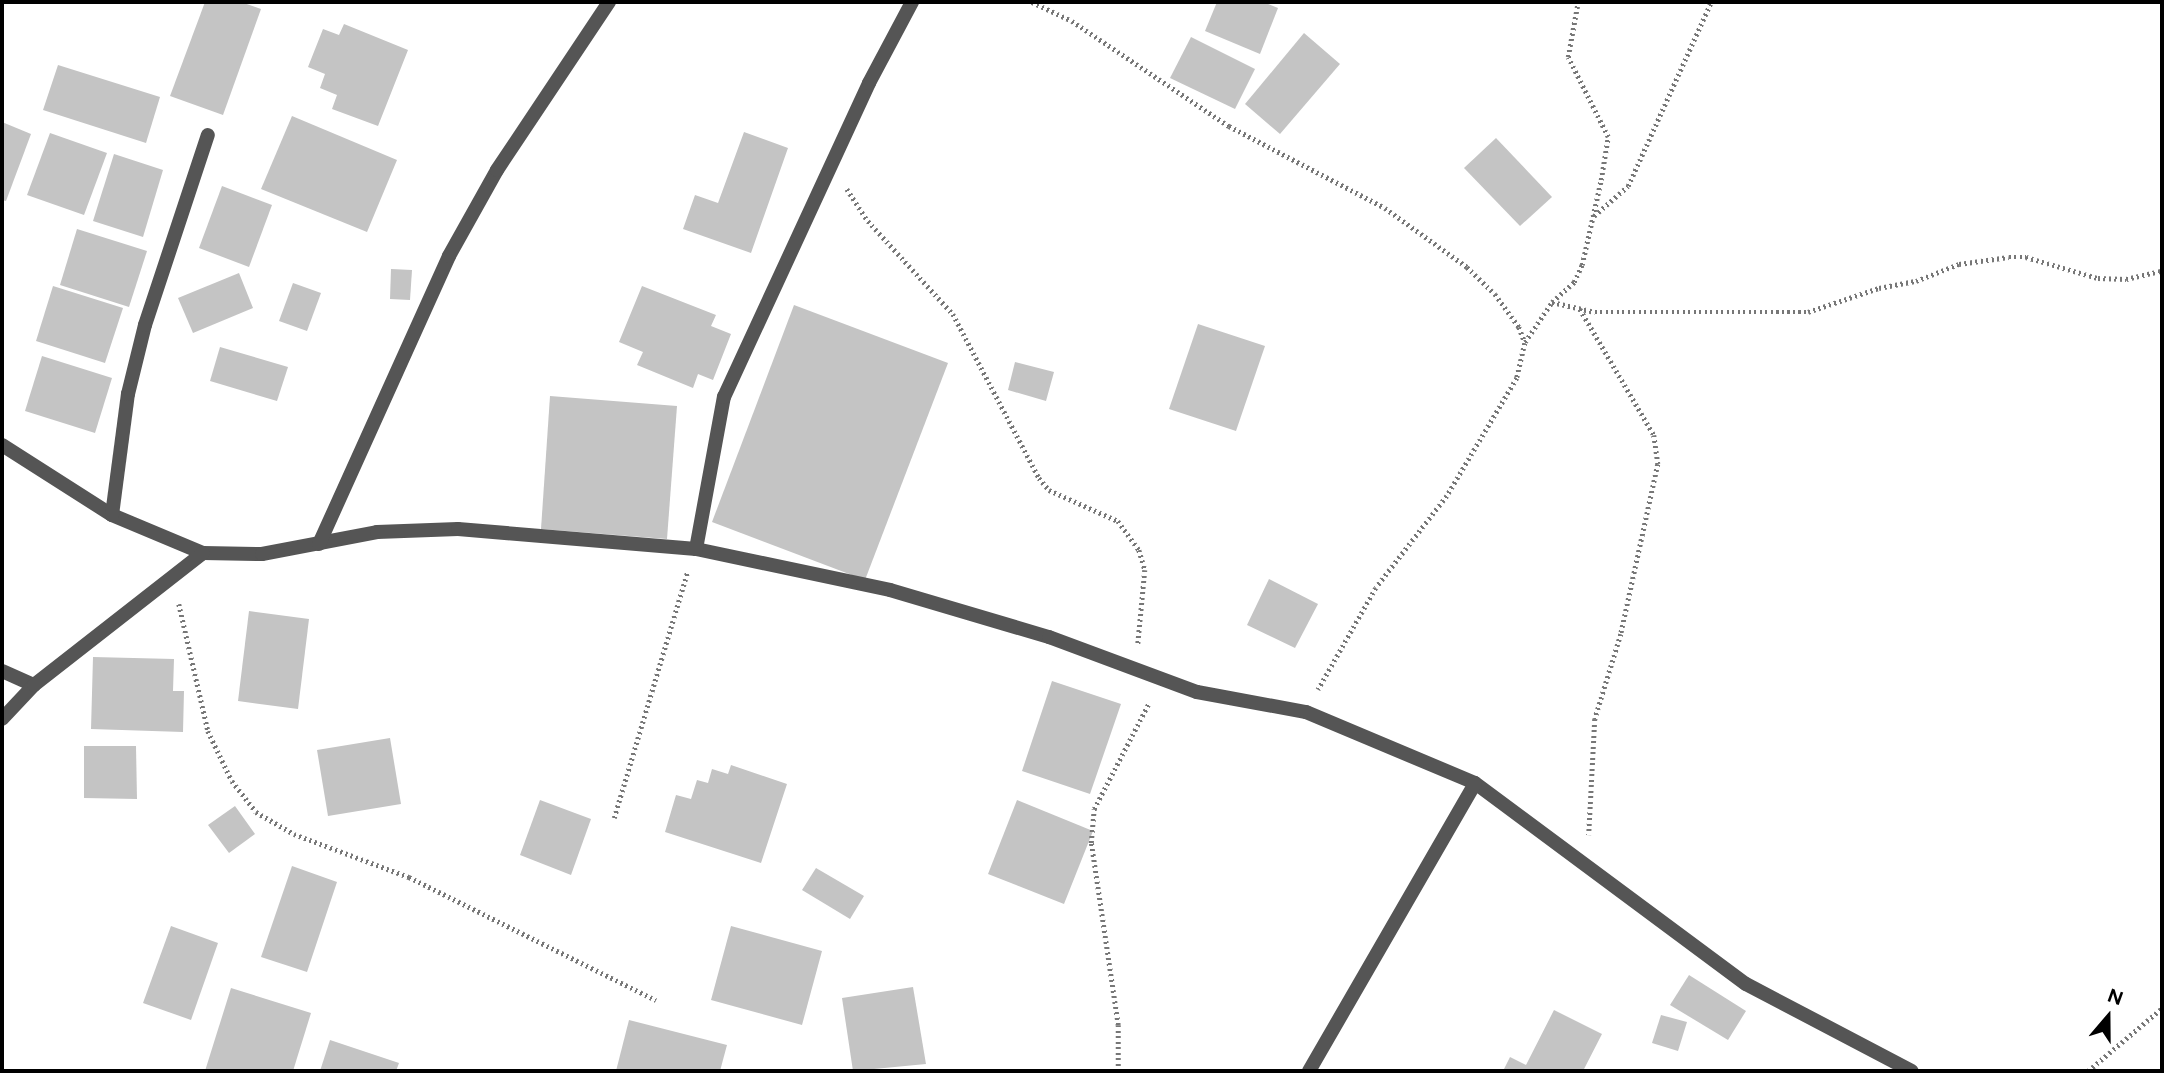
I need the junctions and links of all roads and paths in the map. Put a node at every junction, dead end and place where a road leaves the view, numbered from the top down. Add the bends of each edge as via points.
1 (609, 2) edge
2 (912, 2) edge
3 (1032, 2) edge
4 (1578, 2) edge
5 (1711, 2) edge
6 (208, 135) dead end
7 (832, 166) junction
8 (1593, 216) junction
9 (2162, 271) edge
10 (1552, 302) junction
11 (1579, 308) junction
12 (1525, 343) junction
13 (2, 445) edge
14 (112, 515) junction
15 (319, 544) junction
16 (696, 549) junction
17 (204, 553) junction
18 (175, 576) junction
19 (1135, 669) junction
20 (2, 671) edge
21 (1162, 679) junction
22 (34, 685) junction
23 (1306, 712) junction
24 (2, 719) edge
25 (1475, 783) junction
26 (614, 818) dead end
27 (1588, 867) junction
28 (656, 1000) dead end
29 (2162, 1008) edge
30 (1891, 1066) edge
31 (1118, 1071) edge
32 (1309, 1071) edge
33 (1912, 1071) edge
34 (2088, 1071) edge

1 - 15 street via 517,138 449,256
2 - 7 street
3 - 12 path via 1072,21 1229,126 1385,208 1496,294
4 - 8 path via 1568,57 1608,137
5 - 8 path via 1628,186
6 - 14 street via 145,325 128,394
7 - 16 street via 724,397
7 - 19 path via 868,221 953,314 1039,478 1049,490 1118,521 1139,550 1146,570
8 - 10 path via 1583,265 1574,282
9 - 11 path via 2126,279 2098,278 2026,257 2009,257 1959,264 1808,312 1595,312
10 - 11 path
10 - 12 path
11 - 27 path via 1654,435 1658,464 1621,634 1595,719
12 - 23 path via 1517,377 1468,465 1376,588
13 - 14 street
14 - 17 street
15 - 16 street via 377,532 458,529
15 - 17 street via 262,554
16 - 19 street via 890,590 1049,637
16 - 26 path
17 - 18 street
18 - 22 street
18 - 28 path via 187,652 208,732 232,781 256,812 294,834 409,877
19 - 21 street
20 - 22 street
21 - 23 street via 1197,692
21 - 31 path via 1094,809 1091,843 1118,1025
22 - 24 street
23 - 25 street
25 - 27 street
25 - 32 street
27 - 30 street via 1746,984
29 - 34 path
30 - 33 street

